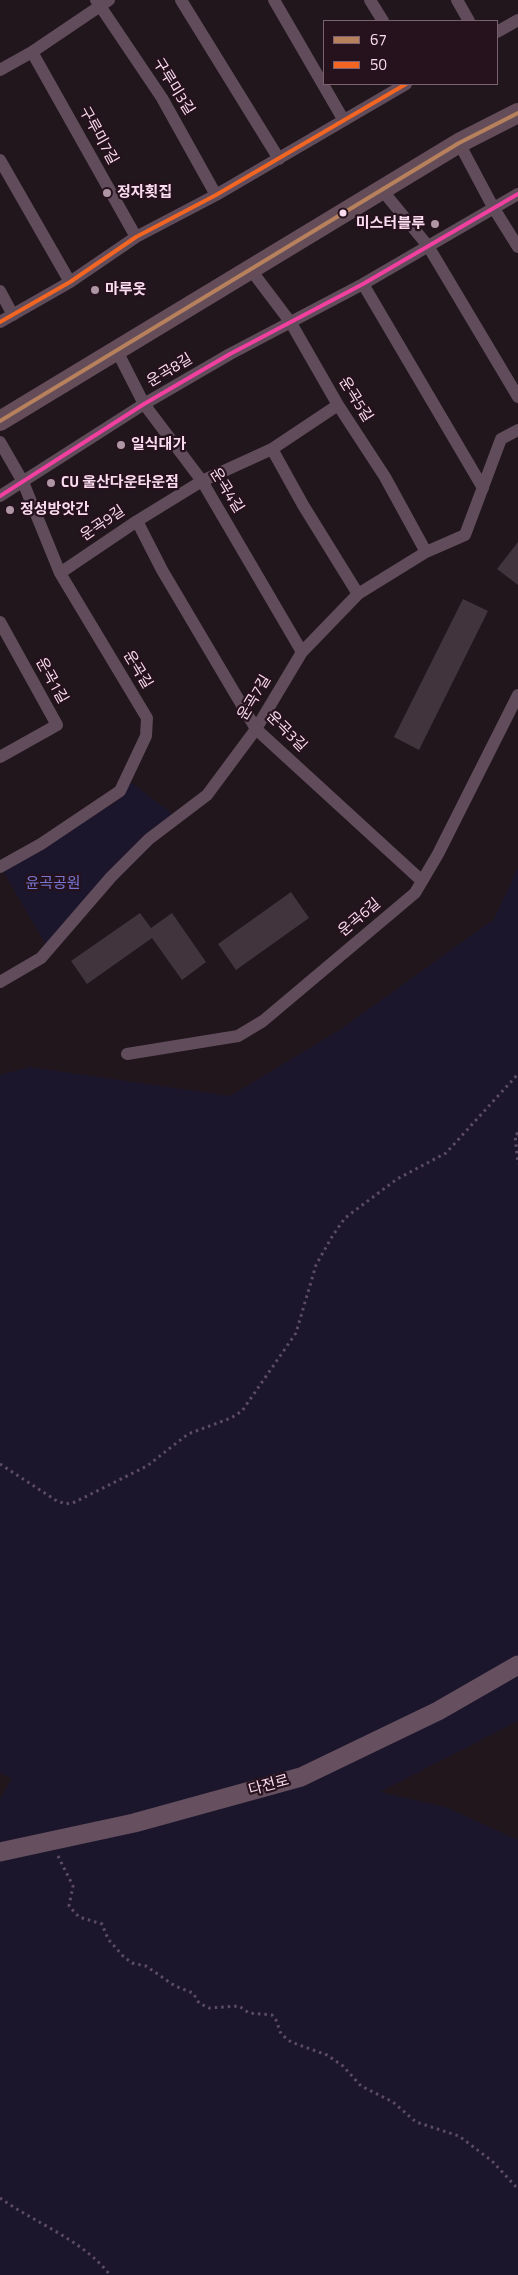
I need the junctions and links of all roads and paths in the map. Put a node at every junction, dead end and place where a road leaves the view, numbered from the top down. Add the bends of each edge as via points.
1 (181, 0) edge
2 (274, 0) edge
3 (370, 0) edge
4 (458, 0) edge
5 (101, 2) edge
6 (382, 20) edge
7 (469, 20) edge
8 (518, 20) edge
9 (498, 31) edge
10 (32, 52) junction
11 (0, 70) edge
12 (323, 85) edge
13 (323, 85) edge
14 (404, 85) edge
15 (518, 113) edge
16 (343, 119) junction
17 (459, 144) junction
18 (279, 159) junction
19 (0, 160) edge
20 (382, 190) junction
21 (518, 194) edge
22 (216, 195) junction
23 (493, 207) junction
24 (136, 237) junction
25 (428, 246) junction
26 (518, 247) edge
27 (251, 270) junction
28 (70, 282) junction
29 (363, 284) junction
30 (0, 291) edge
31 (13, 315) junction
32 (0, 322) edge
33 (291, 323) junction
34 (117, 351) junction
35 (518, 396) edge
36 (144, 404) junction
37 (338, 405) junction
38 (0, 420) edge
39 (518, 430) edge
40 (0, 442) edge
41 (272, 449) junction
42 (202, 481) junction
43 (23, 482) junction
44 (484, 488) junction
45 (0, 496) edge
46 (137, 521) junction
47 (426, 552) junction
48 (60, 573) junction
49 (358, 594) junction
50 (0, 622) edge
51 (302, 652) junction
52 (518, 695) edge
53 (256, 729) junction
54 (0, 756) edge
55 (0, 868) edge
56 (422, 881) junction
57 (0, 982) edge
58 (127, 1054) dead end
59 (518, 1074) edge
60 (518, 1133) edge
61 (518, 1164) edge
62 (0, 1464) edge
63 (518, 1665) edge
64 (53, 1841) junction
65 (0, 1852) edge
66 (518, 2189) edge
67 (0, 2198) edge
68 (110, 2275) edge

1 - 18 street
2 - 12 street
3 - 6 street
4 - 7 street
5 - 10 street
5 - 22 street, 구루미3길 via 162,98
8 - 9 street
10 - 11 street
10 - 24 street, 구루미7길
13 - 16 street
14 - 16 street
15 - 17 main road
16 - 18 street
17 - 20 main road
17 - 23 street
18 - 22 street
19 - 28 street
20 - 25 street
20 - 27 main road
21 - 23 street, 운곡8길
22 - 24 street
23 - 25 street, 운곡8길
23 - 26 street
24 - 28 street
25 - 29 street, 운곡8길
25 - 35 street
27 - 33 street, 운곡5길
27 - 34 main road
28 - 31 street
29 - 33 street, 운곡8길
29 - 44 street
30 - 31 street
31 - 32 street
33 - 36 street, 운곡8길
33 - 37 street, 운곡5길
34 - 36 street, 운곡4길
34 - 38 main road
36 - 42 street, 운곡4길
36 - 43 street, 운곡8길
37 - 41 street, 운곡9길
37 - 47 street, 운곡5길 via 385,477
39 - 44 street, 운곡7길 via 501,439
40 - 43 street, 운곡길
41 - 42 street, 운곡9길
41 - 49 street
42 - 46 street, 운곡9길
42 - 51 street, 운곡4길
43 - 45 street, 운곡8길
43 - 48 street, 운곡길
44 - 47 street, 운곡7길 via 466,535
46 - 48 street, 운곡9길
46 - 53 street, 운곡3길 via 162,570
47 - 49 street, 운곡7길
48 - 55 street, 운곡길 via 147,718 146,736 120,791
49 - 51 street, 운곡7길
50 - 54 street, 운곡1길 via 57,725
51 - 53 street, 운곡7길
52 - 56 street, 운곡6길
53 - 56 street, 운곡3길
53 - 57 street, 운곡7길 via 207,795 149,839 111,877 41,958
56 - 58 street, 운곡6길 via 415,893 292,998 238,1036
59 - 62 path via 446,1153 397,1179 345,1218 316,1265 296,1333 242,1411 188,1434 146,1466 66,1504
60 - 61 path via 515,1135
63 - 64 main road, 다전로 via 438,1711 302,1778
64 - 65 main road, 다전로
64 - 66 path via 73,1886 69,1906 79,1917 102,1924 108,1938 132,1963 146,1966 175,1986 193,1993 199,2003 209,2008 239,2006 249,2013 272,2016 281,2034 291,2042 327,2055 343,2066 361,2086 393,2102 416,2122 459,2136 492,2161
67 - 68 path via 66,2239

